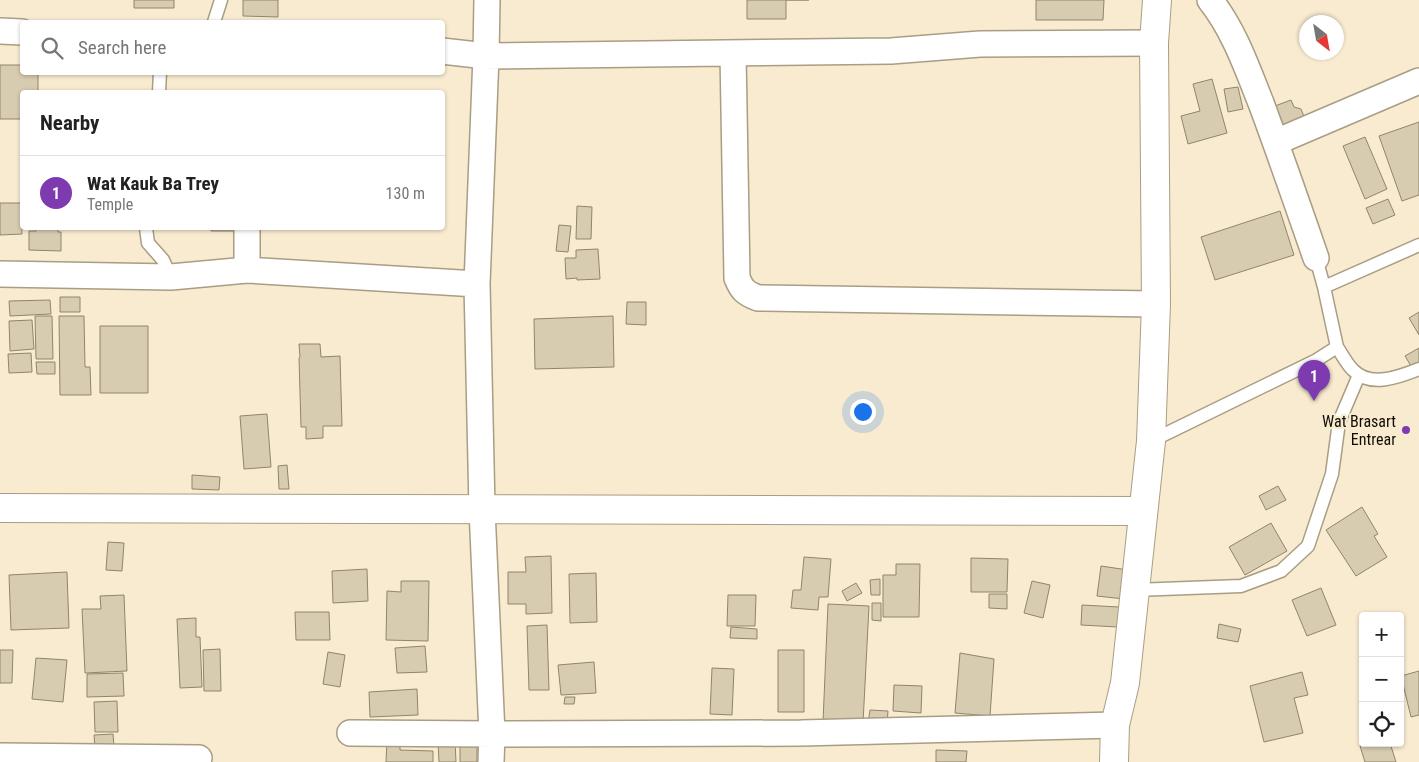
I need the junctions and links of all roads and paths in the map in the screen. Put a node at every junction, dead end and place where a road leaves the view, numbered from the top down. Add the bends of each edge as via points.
1 (221, 0) edge
2 (487, 0) edge
3 (1157, 0) edge
4 (1210, 0) edge
5 (215, 20) edge
6 (0, 32) edge
7 (20, 32) edge
8 (1154, 43) junction
9 (445, 51) edge
10 (733, 53) junction
11 (486, 56) junction
12 (160, 75) edge
13 (1419, 82) edge
14 (159, 90) edge
15 (1276, 142) junction
16 (146, 230) edge
17 (246, 230) edge
18 (1419, 245) edge
19 (1316, 258) joint
20 (247, 270) junction
21 (0, 274) edge
22 (171, 277) junction
23 (477, 284) junction
24 (1324, 286) junction
25 (1156, 304) junction
26 (1337, 347) junction
27 (1419, 369) edge
28 (1359, 375) junction
29 (1151, 441) junction
30 (0, 508) edge
31 (482, 509) junction
32 (1143, 511) junction
33 (1135, 590) junction
34 (1115, 725) junction
35 (350, 733) dead end
36 (492, 734) junction
37 (0, 756) edge
38 (199, 758) dead end
39 (491, 762) edge
40 (1114, 762) edge

1 - 5 lane
2 - 11 street
3 - 8 street
4 - 15 street via 1233,38
6 - 7 street
8 - 10 street via 980,44 891,51
8 - 25 street
9 - 11 street
10 - 11 street
10 - 25 street via 737,278 749,295 758,298
11 - 23 street
12 - 14 lane
13 - 15 street
15 - 19 street
16 - 22 lane via 148,243 163,260
17 - 20 street
18 - 24 lane
19 - 24 lane
20 - 22 street
20 - 23 street
21 - 22 street
23 - 31 street
24 - 26 lane
25 - 29 street
26 - 28 lane
26 - 29 lane via 1316,361
27 - 28 lane via 1379,380 1368,380
28 - 33 lane via 1340,422 1332,474 1308,546 1280,571 1241,586
29 - 32 street
30 - 31 street
31 - 32 street
31 - 36 street
32 - 33 street
33 - 34 street via 1125,683
34 - 36 street via 801,733
34 - 40 street
35 - 36 street
36 - 39 street
37 - 38 street

